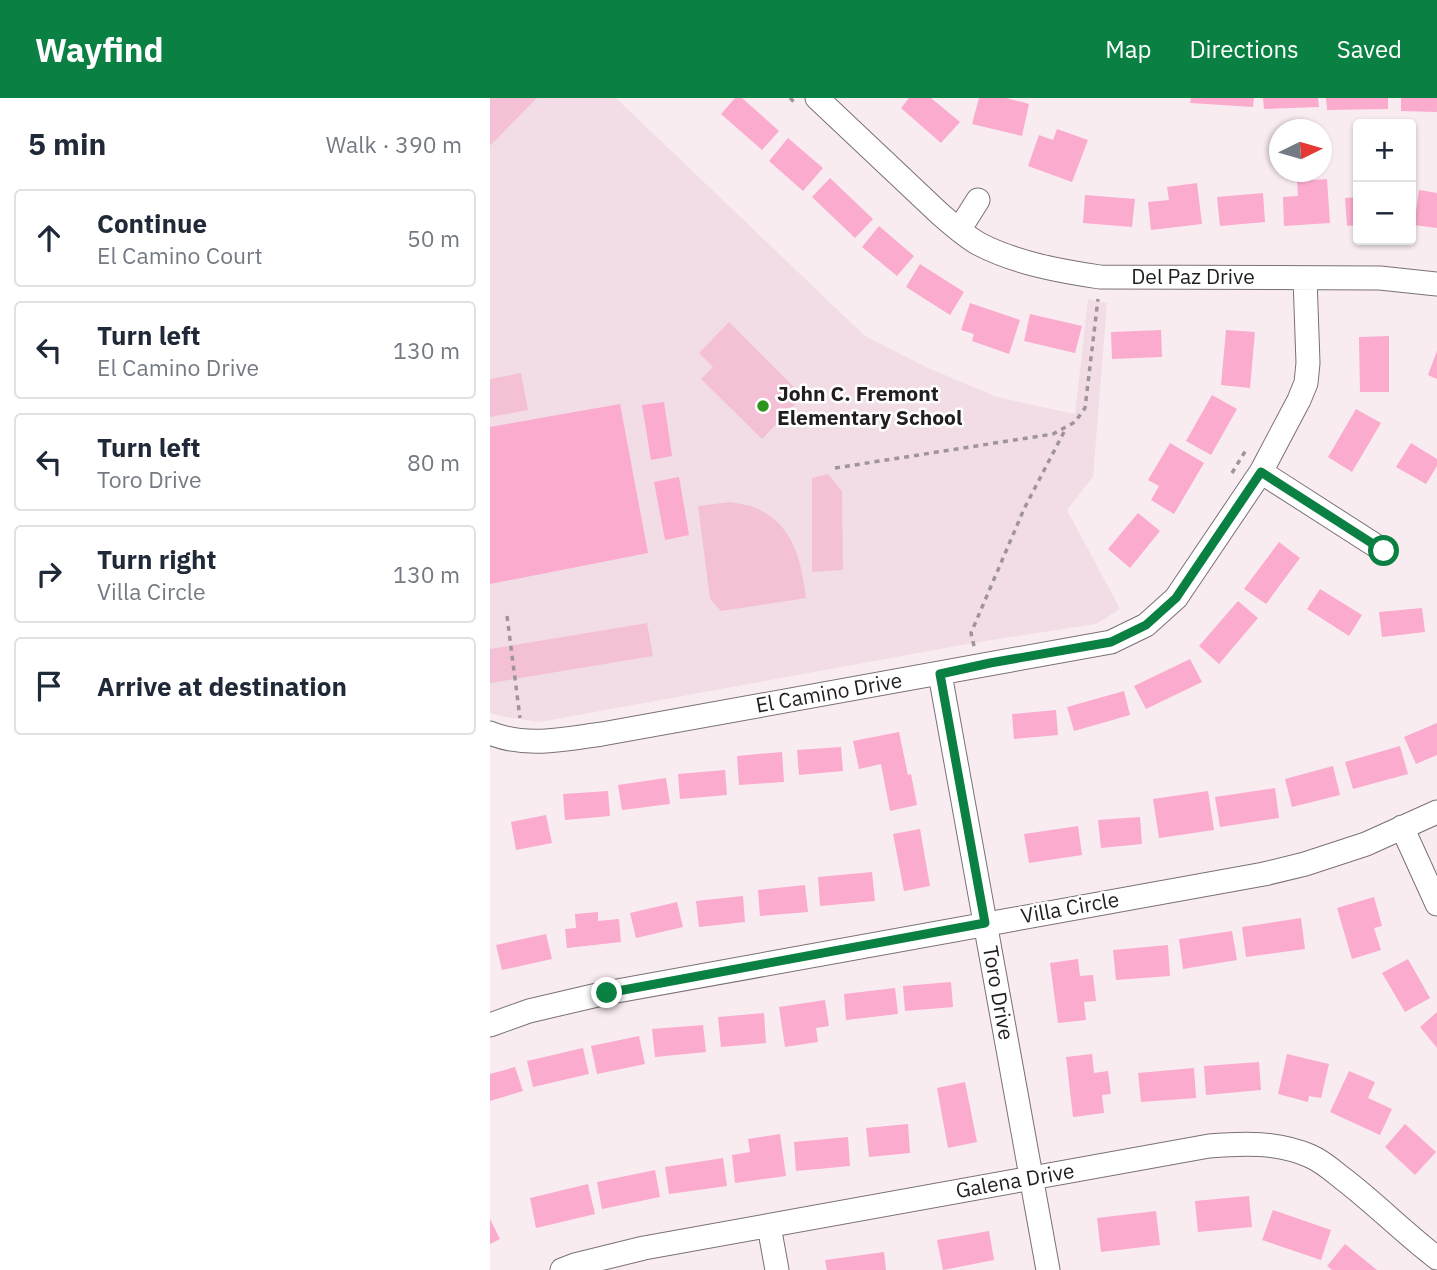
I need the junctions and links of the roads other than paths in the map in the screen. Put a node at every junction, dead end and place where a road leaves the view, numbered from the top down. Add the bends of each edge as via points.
1 (817, 98) edge
2 (978, 200) dead end
3 (959, 230) junction
4 (1305, 278) junction
5 (1437, 284) edge
6 (1261, 472) junction
7 (1384, 551) dead end
8 (940, 674) junction
9 (490, 733) edge
10 (1437, 812) edge
11 (1402, 827) junction
12 (1437, 904) edge
13 (985, 923) junction
14 (490, 1025) edge
15 (1032, 1178) junction
16 (769, 1226) junction
17 (1437, 1258) edge
18 (562, 1270) edge
19 (777, 1270) edge
20 (1048, 1270) edge

1 - 3 street, Del Paz Drive
2 - 3 street
3 - 4 street, Del Paz Drive via 1001,253 1100,277
4 - 5 street, Del Paz Drive
4 - 6 street, El Camino Drive via 1306,383
6 - 7 street
6 - 8 street, El Camino Drive via 1176,598 1146,625 1111,642
8 - 9 street, El Camino Drive via 567,739 518,741
8 - 13 street, Toro Drive
10 - 11 street, Villa Circle
11 - 12 street
11 - 13 street, Villa Circle via 1295,867
13 - 14 street, Villa Circle via 607,993
13 - 15 street, Toro Drive
15 - 16 street, Galena Drive
15 - 17 street, Galena Drive via 1209,1146 1236,1143 1284,1148 1312,1157 1331,1170
15 - 20 street, Toro Drive
16 - 18 street, Galena Drive via 644,1248
16 - 19 street

